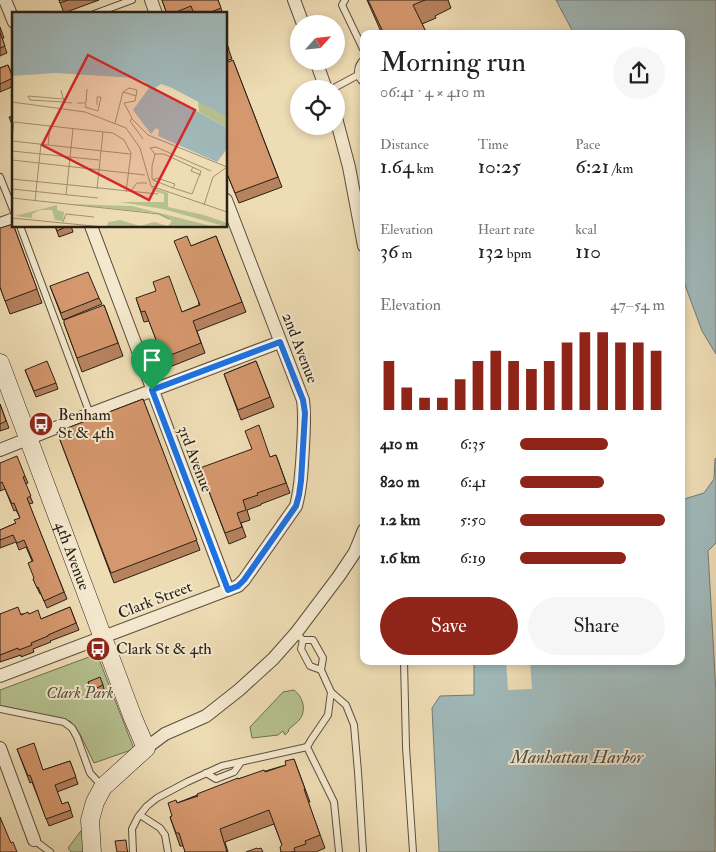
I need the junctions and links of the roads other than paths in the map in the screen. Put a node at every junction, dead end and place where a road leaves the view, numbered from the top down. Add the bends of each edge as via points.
1 (5, 0) edge
2 (132, 0) edge
3 (151, 0) edge
4 (294, 0) edge
5 (335, 0) edge
6 (343, 2) edge
7 (99, 12) edge
8 (155, 12) edge
9 (300, 15) edge
10 (12, 17) edge
11 (360, 42) edge
12 (360, 64) edge
13 (358, 76) junction
14 (360, 78) edge
15 (345, 82) edge
16 (341, 135) edge
17 (0, 176) edge
18 (228, 205) edge
19 (12, 207) edge
20 (12, 220) edge
21 (360, 223) edge
22 (0, 224) edge
23 (21, 228) edge
24 (91, 228) edge
25 (280, 342) junction
26 (0, 364) edge
27 (152, 390) junction
28 (90, 414) junction
29 (29, 439) junction
30 (0, 450) edge
31 (290, 514) joint
32 (360, 540) edge
33 (228, 590) junction
34 (103, 636) junction
35 (300, 636) junction
36 (404, 665) edge
37 (321, 670) junction
38 (0, 676) edge
39 (331, 692) junction
40 (0, 709) edge
41 (307, 746) junction
42 (0, 748) edge
43 (146, 748) junction
44 (103, 787) junction
45 (140, 814) junction
46 (34, 840) joint
47 (50, 852) edge
48 (92, 852) edge
49 (133, 852) edge
50 (168, 852) edge
51 (339, 852) edge
52 (363, 852) edge
53 (413, 852) edge

1 - 10 street
2 - 7 lane
3 - 8 street
4 - 9 street
5 - 6 lane
6 - 11 lane
12 - 13 lane
13 - 14 lane
13 - 15 lane
16 - 21 street
17 - 19 lane
18 - 25 street, 2nd Avenue
20 - 22 street
23 - 28 lane
24 - 27 street, 3rd Avenue
25 - 27 street
25 - 31 street, 2nd Avenue via 305,413 299,495
26 - 29 street, 4th Avenue
27 - 28 street
27 - 33 street, 3rd Avenue
28 - 29 street
29 - 30 street
29 - 34 street, 4th Avenue
31 - 33 street, Clark Street via 244,580
32 - 35 street
33 - 34 street, Clark Street
34 - 38 street, Clark Street
34 - 43 street, 4th Avenue
35 - 37 lane via 301,649 310,666
35 - 37 lane via 313,640 323,658
35 - 43 street via 206,716 165,734
36 - 53 lane
37 - 39 lane
39 - 41 lane via 328,715
39 - 52 lane via 346,705 354,725
40 - 44 lane via 64,722 72,728 90,773
41 - 45 lane via 222,766 157,798
41 - 51 lane via 334,802
42 - 46 street
43 - 44 street
44 - 48 street via 90,820
45 - 49 lane via 132,829
45 - 50 lane via 160,828 165,835
46 - 47 lane

